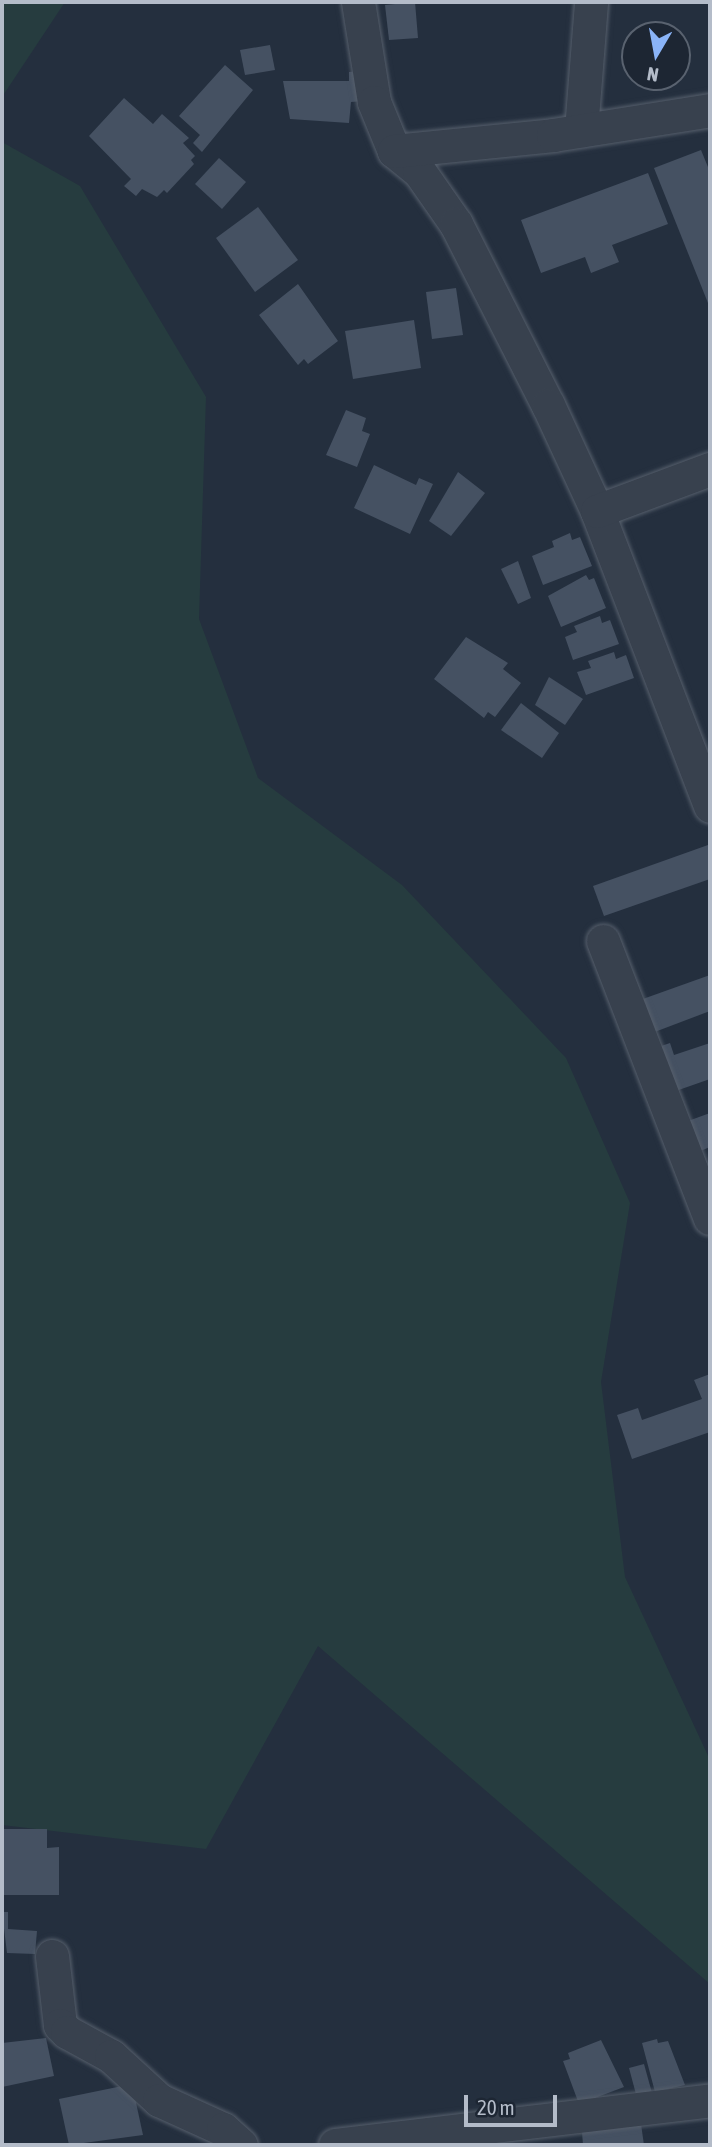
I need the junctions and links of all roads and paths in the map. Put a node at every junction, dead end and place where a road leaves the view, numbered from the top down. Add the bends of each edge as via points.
1 (358, 2) edge
2 (591, 2) edge
3 (710, 110) edge
4 (581, 130) junction
5 (394, 151) junction
6 (710, 469) edge
7 (597, 510) junction
8 (710, 806) edge
9 (603, 941) dead end
10 (710, 1218) edge
11 (52, 1956) dead end
12 (710, 2100) edge
13 (241, 2145) edge
14 (335, 2145) edge

1 - 5 street via 374,102
2 - 4 street
3 - 4 street
4 - 5 street
5 - 7 street via 419,171 456,224
6 - 7 street
7 - 8 street
9 - 10 street
11 - 13 street via 60,2025 66,2032 111,2056 159,2099 223,2129
12 - 14 street

